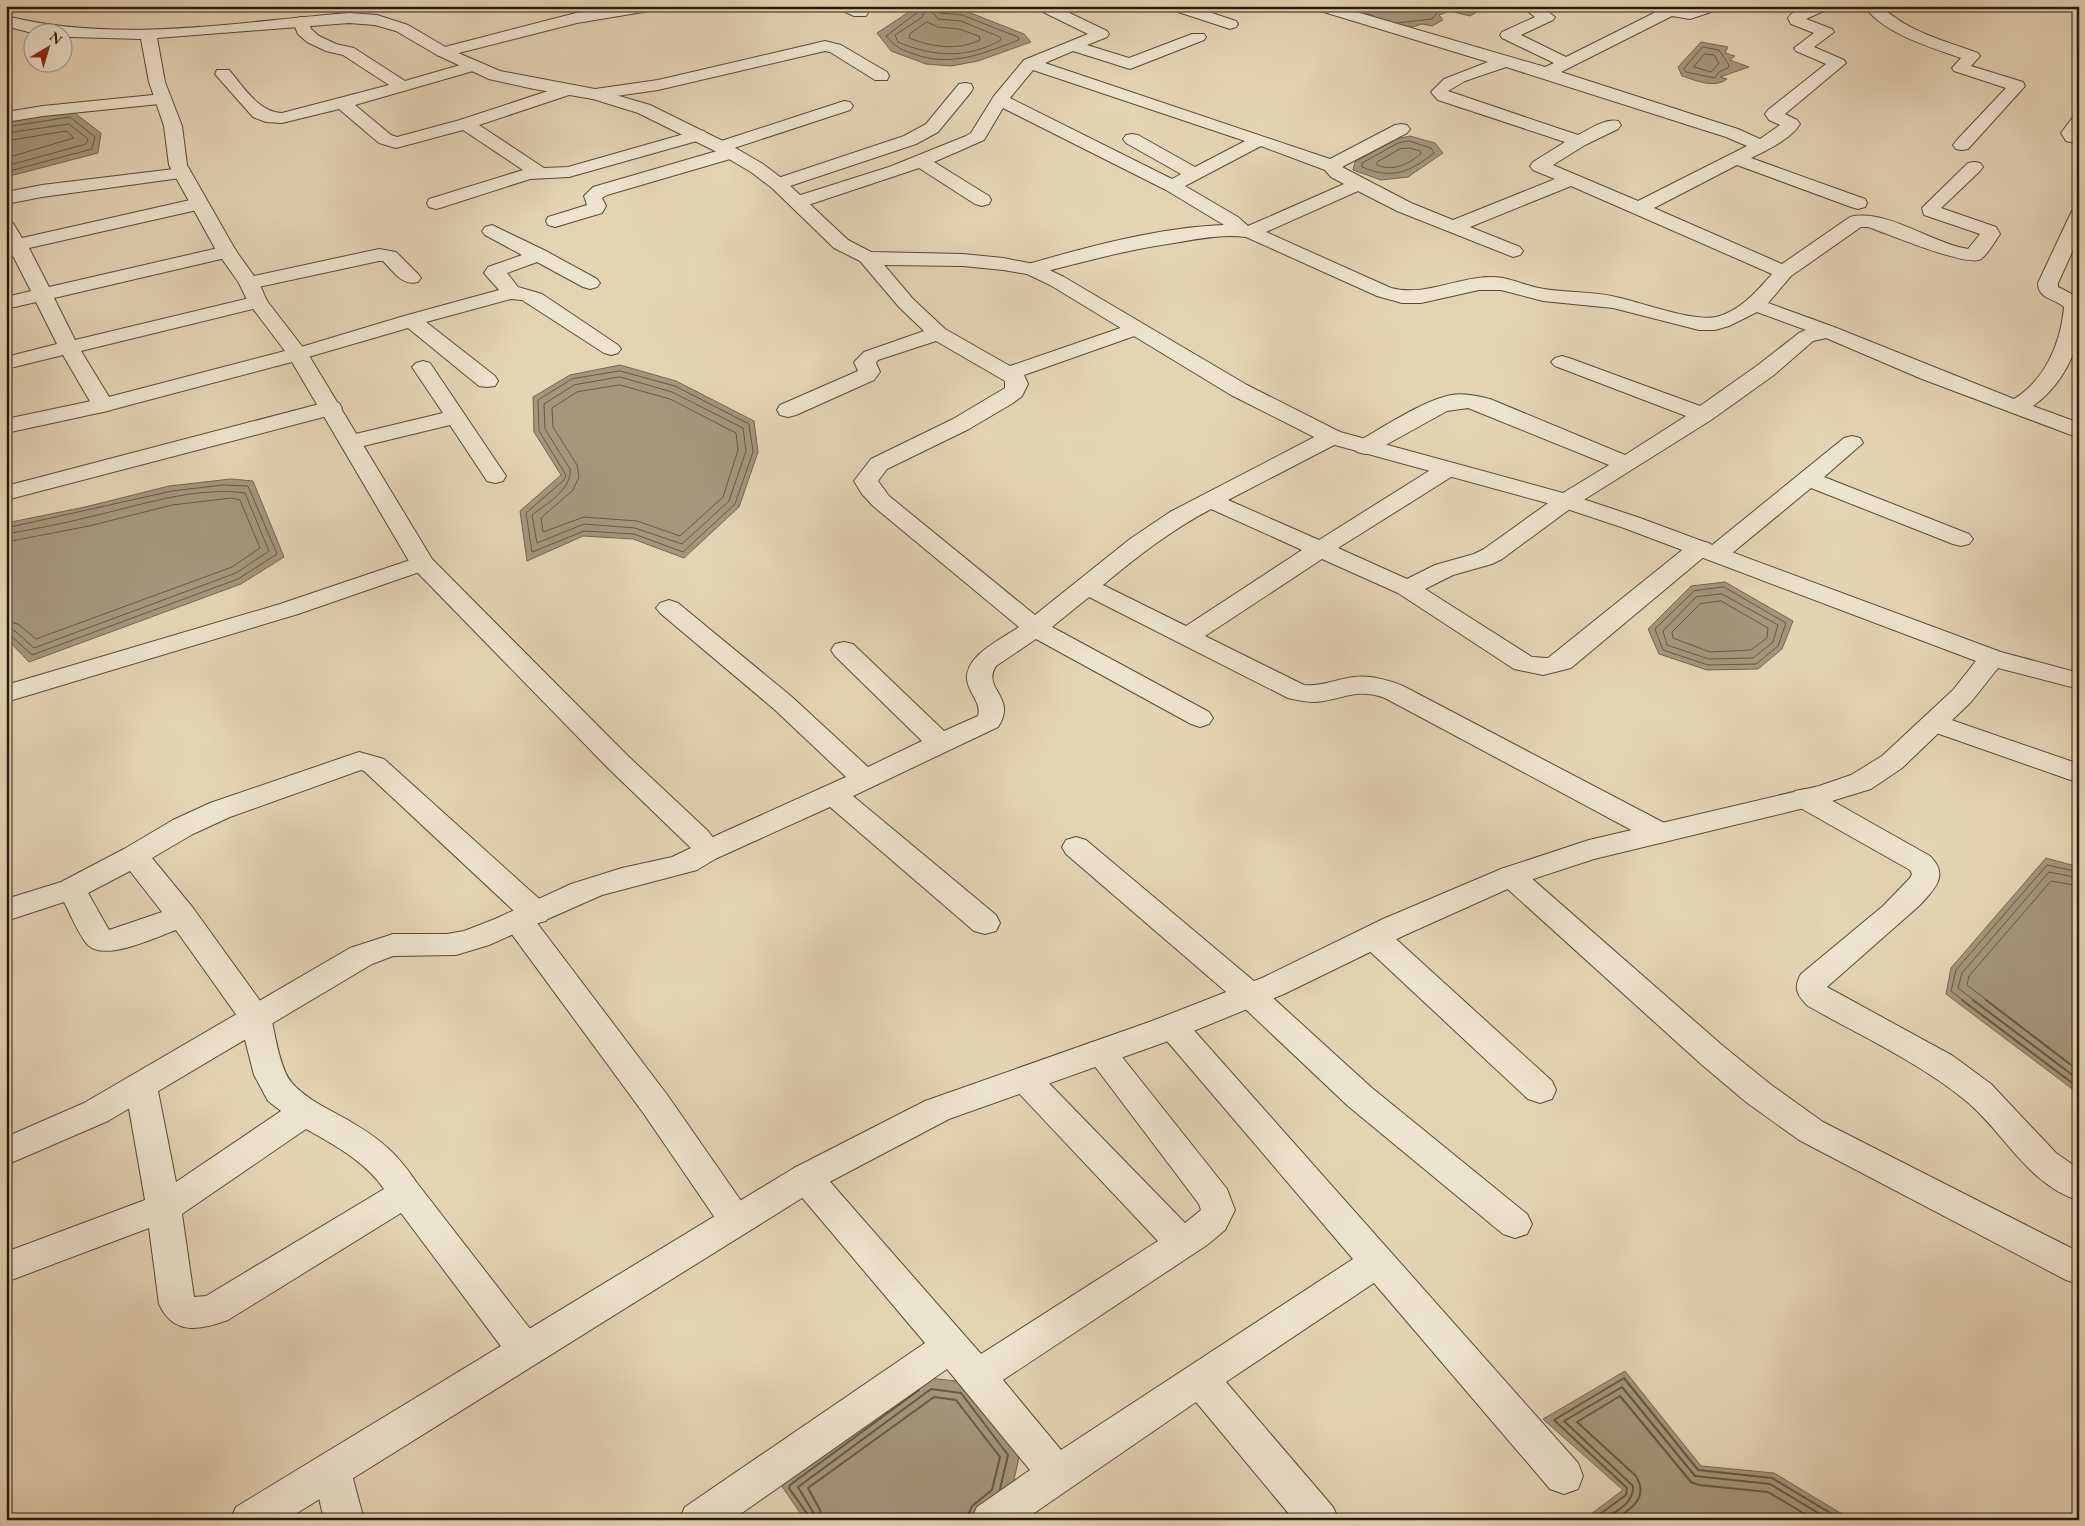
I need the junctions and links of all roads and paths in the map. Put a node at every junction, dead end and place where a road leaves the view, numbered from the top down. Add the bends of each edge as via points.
1 (649, 6) edge
2 (844, 6) edge
3 (1042, 6) edge
4 (1174, 6) edge
5 (1320, 6) edge
6 (1529, 6) edge
7 (1715, 6) edge
8 (1823, 6) edge
9 (1872, 6) edge
10 (1665, 9) edge
11 (603, 10) edge
12 (860, 13) dead end
13 (297, 17) edge
14 (6, 21) edge
15 (1230, 24) dead end
16 (148, 34) junction
17 (1198, 37) dead end
18 (1072, 46) junction
19 (443, 52) junction
20 (1506, 61) junction
21 (1030, 63) junction
22 (1566, 63) junction
23 (474, 66) junction
24 (1547, 73) junction
25 (223, 74) dead end
26 (881, 76) dead end
27 (403, 87) junction
28 (965, 88) dead end
29 (566, 90) junction
30 (594, 94) junction
31 (163, 100) junction
32 (1000, 100) junction
33 (343, 104) junction
34 (844, 106) dead end
35 (6, 117) edge
36 (2079, 121) edge
37 (466, 124) junction
38 (1612, 125) dead end
39 (1401, 129) dead end
40 (698, 135) junction
41 (1132, 138) dead end
42 (2079, 139) edge
43 (1260, 140) junction
44 (1579, 142) junction
45 (1962, 145) dead end
46 (1761, 146) junction
47 (726, 150) junction
48 (1737, 158) junction
49 (921, 161) junction
50 (1330, 166) junction
51 (1974, 167) dead end
52 (182, 173) junction
53 (540, 173) junction
54 (1195, 174) junction
55 (1570, 180) junction
56 (778, 184) junction
57 (1359, 184) junction
58 (1172, 186) junction
59 (6, 198) edge
60 (982, 200) dead end
61 (798, 202) junction
62 (436, 203) dead end
63 (1858, 203) dead end
64 (199, 204) junction
65 (1639, 208) junction
66 (2079, 215) edge
67 (555, 221) dead end
68 (6, 226) edge
69 (1453, 227) junction
70 (492, 231) dead end
71 (1246, 231) junction
72 (12, 245) edge
73 (1513, 251) dead end
74 (227, 252) junction
75 (539, 255) junction
76 (868, 257) junction
77 (1032, 269) junction
78 (1784, 272) junction
79 (411, 278) dead end
80 (590, 283) dead end
81 (254, 292) junction
82 (511, 293) junction
83 (42, 294) junction
84 (6, 302) edge
85 (1755, 305) junction
86 (411, 320) junction
87 (1136, 329) junction
88 (1827, 331) junction
89 (938, 333) junction
90 (69, 348) junction
91 (611, 349) dead end
92 (298, 354) junction
93 (1562, 362) dead end
94 (6, 363) edge
95 (423, 367) dead end
96 (1006, 374) junction
97 (487, 381) dead end
98 (103, 405) junction
99 (2017, 406) junction
100 (331, 408) junction
101 (788, 410) dead end
102 (1702, 415) junction
103 (455, 417) junction
104 (6, 426) edge
105 (2079, 432) edge
106 (1332, 437) junction
107 (351, 442) junction
108 (1852, 443) dead end
109 (1365, 447) junction
110 (1627, 464) junction
111 (1448, 469) junction
112 (495, 476) dead end
113 (1808, 479) junction
114 (6, 493) edge
115 (1209, 500) junction
116 (1566, 502) junction
117 (1960, 539) dead end
118 (1321, 550) junction
119 (1708, 551) junction
120 (422, 563) junction
121 (1087, 586) junction
122 (1407, 588) junction
123 (669, 608) dead end
124 (1035, 628) junction
125 (1186, 636) junction
126 (844, 650) dead end
127 (1992, 658) junction
128 (2078, 681) edge
129 (6, 694) edge
130 (1200, 718) dead end
131 (1934, 722) junction
132 (941, 744) junction
133 (2079, 774) edge
134 (864, 778) junction
135 (833, 794) junction
136 (1805, 798) junction
137 (1660, 833) junction
138 (1076, 847) dead end
139 (705, 852) junction
140 (134, 856) junction
141 (1511, 876) junction
142 (72, 889) junction
143 (6, 910) edge
144 (182, 916) junction
145 (527, 917) junction
146 (985, 923) dead end
147 (1374, 937) junction
148 (1250, 996) junction
149 (255, 1017) junction
150 (1172, 1026) junction
151 (1100, 1052) junction
152 (1025, 1079) junction
153 (141, 1086) junction
154 (1540, 1090) dead end
155 (305, 1112) junction
156 (6, 1152) edge
157 (806, 1178) junction
158 (2079, 1187) edge
159 (404, 1193) junction
160 (164, 1208) junction
161 (736, 1221) junction
162 (1516, 1224) dead end
163 (1182, 1243) junction
164 (1378, 1261) junction
165 (6, 1267) edge
166 (2079, 1269) edge
167 (950, 1346) junction
168 (525, 1350) junction
169 (977, 1377) junction
170 (1200, 1379) junction
171 (332, 1471) junction
172 (1057, 1474) junction
173 (1564, 1476) dead end
174 (250, 1520) edge
175 (344, 1520) edge
176 (699, 1520) edge
177 (991, 1520) edge
178 (1319, 1520) edge

1 - 11 street
2 - 12 street
3 - 18 street via 1100,34
4 - 15 street
5 - 20 street
6 - 22 street via 1547,17 1508,35
7 - 10 street via 1690,14
8 - 46 street via 1796,18 1826,32 1802,48 1838,63 1774,114 1790,126
9 - 45 street via 1884,18 1923,39 1972,56 1960,68 2017,86
10 - 22 street
11 - 19 street
13 - 16 street
13 - 19 street via 377,20 402,28
13 - 27 street via 308,36 326,46 348,51
14 - 16 street via 50,31
16 - 31 street
17 - 18 street via 1130,64
18 - 21 street
19 - 23 street
20 - 24 street
20 - 44 street via 1455,80 1441,87 1439,92
21 - 32 street
21 - 43 street
22 - 24 street
23 - 27 street
23 - 29 street via 507,79
24 - 46 street
25 - 33 street via 264,117 282,118
26 - 30 street via 835,48 825,46 658,85
27 - 33 street
28 - 56 street via 925,133
29 - 30 street
29 - 37 street
30 - 40 street via 644,109
31 - 35 street
31 - 52 street
32 - 49 street via 978,136
32 - 58 street
33 - 37 street via 390,142 403,142
34 - 47 street
36 - 42 street via 2070,134 2072,138
37 - 53 street
38 - 44 street
39 - 50 street
40 - 47 street
40 - 53 street via 569,172
41 - 54 street
43 - 50 street
43 - 54 street
44 - 55 street via 1538,166
46 - 48 street
47 - 56 street
47 - 67 street via 600,191 593,196 595,209
48 - 63 street
48 - 65 street
49 - 60 street
49 - 61 street
50 - 57 street
51 - 78 street via 1931,211 1989,231 1974,255 1964,255 1863,220
52 - 59 street
52 - 64 street
53 - 62 street
54 - 58 street
55 - 65 street
55 - 69 street
56 - 61 street
57 - 69 street
57 - 71 street
58 - 71 street
61 - 76 street via 841,244
64 - 72 street
64 - 74 street
65 - 78 street
66 - 99 street via 2048,283 2048,290 2074,306 2074,317 2054,372 2037,392
68 - 72 street
69 - 73 street
70 - 75 street
71 - 77 street via 1206,232 1130,243
71 - 85 street via 1402,297 1421,297 1491,283 1543,295 1614,302 1712,325
72 - 83 street
74 - 81 street
74 - 83 street
75 - 80 street
75 - 82 street via 495,271
76 - 77 street via 963,260
76 - 89 street via 906,303
77 - 87 street
78 - 85 street
79 - 81 street via 389,256 380,255
81 - 90 street
81 - 92 street
82 - 86 street
82 - 91 street via 535,298
83 - 84 street
83 - 90 street
85 - 88 street
86 - 92 street
86 - 97 street
87 - 96 street
87 - 106 street via 1239,390
88 - 99 street
88 - 102 street via 1806,338
89 - 96 street
89 - 101 street via 871,356 865,362 869,372 866,375
90 - 94 street
90 - 98 street
92 - 98 street
92 - 100 street
93 - 102 street
95 - 103 street
96 - 124 street via 1015,378 1018,384 1005,398 880,464 866,481 881,501
98 - 104 street
99 - 105 street
100 - 107 street
100 - 114 street
102 - 110 street
103 - 107 street
103 - 112 street
106 - 109 street
106 - 115 street
107 - 120 street
108 - 113 street
109 - 110 street via 1439,406 1468,401
109 - 111 street
110 - 116 street
111 - 116 street
111 - 118 street
113 - 117 street
113 - 119 street
115 - 118 street
115 - 121 street via 1138,544
116 - 119 street
116 - 122 street via 1493,554 1444,570
118 - 122 street
118 - 125 street
119 - 122 street via 1550,668 1523,663
119 - 127 street
120 - 129 street via 280,612
120 - 139 street via 619,763 698,838 705,846
121 - 124 street
121 - 125 street
123 - 134 street via 783,703
124 - 130 street
124 - 132 street via 981,667 979,679 993,709 989,721
125 - 137 street via 1297,692 1319,695 1363,684 1394,692
126 - 132 street
127 - 128 street
127 - 131 street via 1962,696
131 - 133 street
131 - 136 street via 1892,762 1861,782
132 - 134 street
134 - 135 street
135 - 139 street
135 - 146 street
136 - 137 street
136 - 158 street via 1920,863 1926,876 1922,885 1895,912 1812,982 1811,990 1819,998 1942,1065 1979,1093 2044,1163
137 - 141 street via 1589,850
138 - 148 street
139 - 145 street via 667,868 597,885
140 - 142 street
140 - 144 street
140 - 145 street via 220,810 348,764 366,762 374,765
141 - 147 street
141 - 166 street via 1712,1055 1811,1132
142 - 143 street
142 - 144 street via 98,937 106,941
144 - 149 street
145 - 149 street via 465,942 430,946 395,944 379,948
145 - 161 street via 626,1068 656,1105
147 - 148 street
147 - 154 street
148 - 150 street
148 - 162 street via 1360,1098
149 - 153 street
149 - 155 street via 270,1075 280,1092
150 - 151 street
150 - 164 street
151 - 152 street
151 - 163 street via 1215,1200 1218,1210 1213,1220
152 - 157 street via 937,1110
152 - 163 street
153 - 156 street via 96,1112
153 - 160 street
155 - 159 street via 372,1152 389,1169
155 - 160 street
157 - 161 street
157 - 167 street
159 - 160 street via 215,1309 200,1314 186,1312 178,1304
159 - 168 street
160 - 165 street
161 - 168 street
163 - 169 street
164 - 170 street
164 - 173 street
167 - 169 street
167 - 176 street
168 - 171 street
169 - 172 street
170 - 172 street
170 - 178 street
171 - 174 street
171 - 175 street
172 - 177 street

